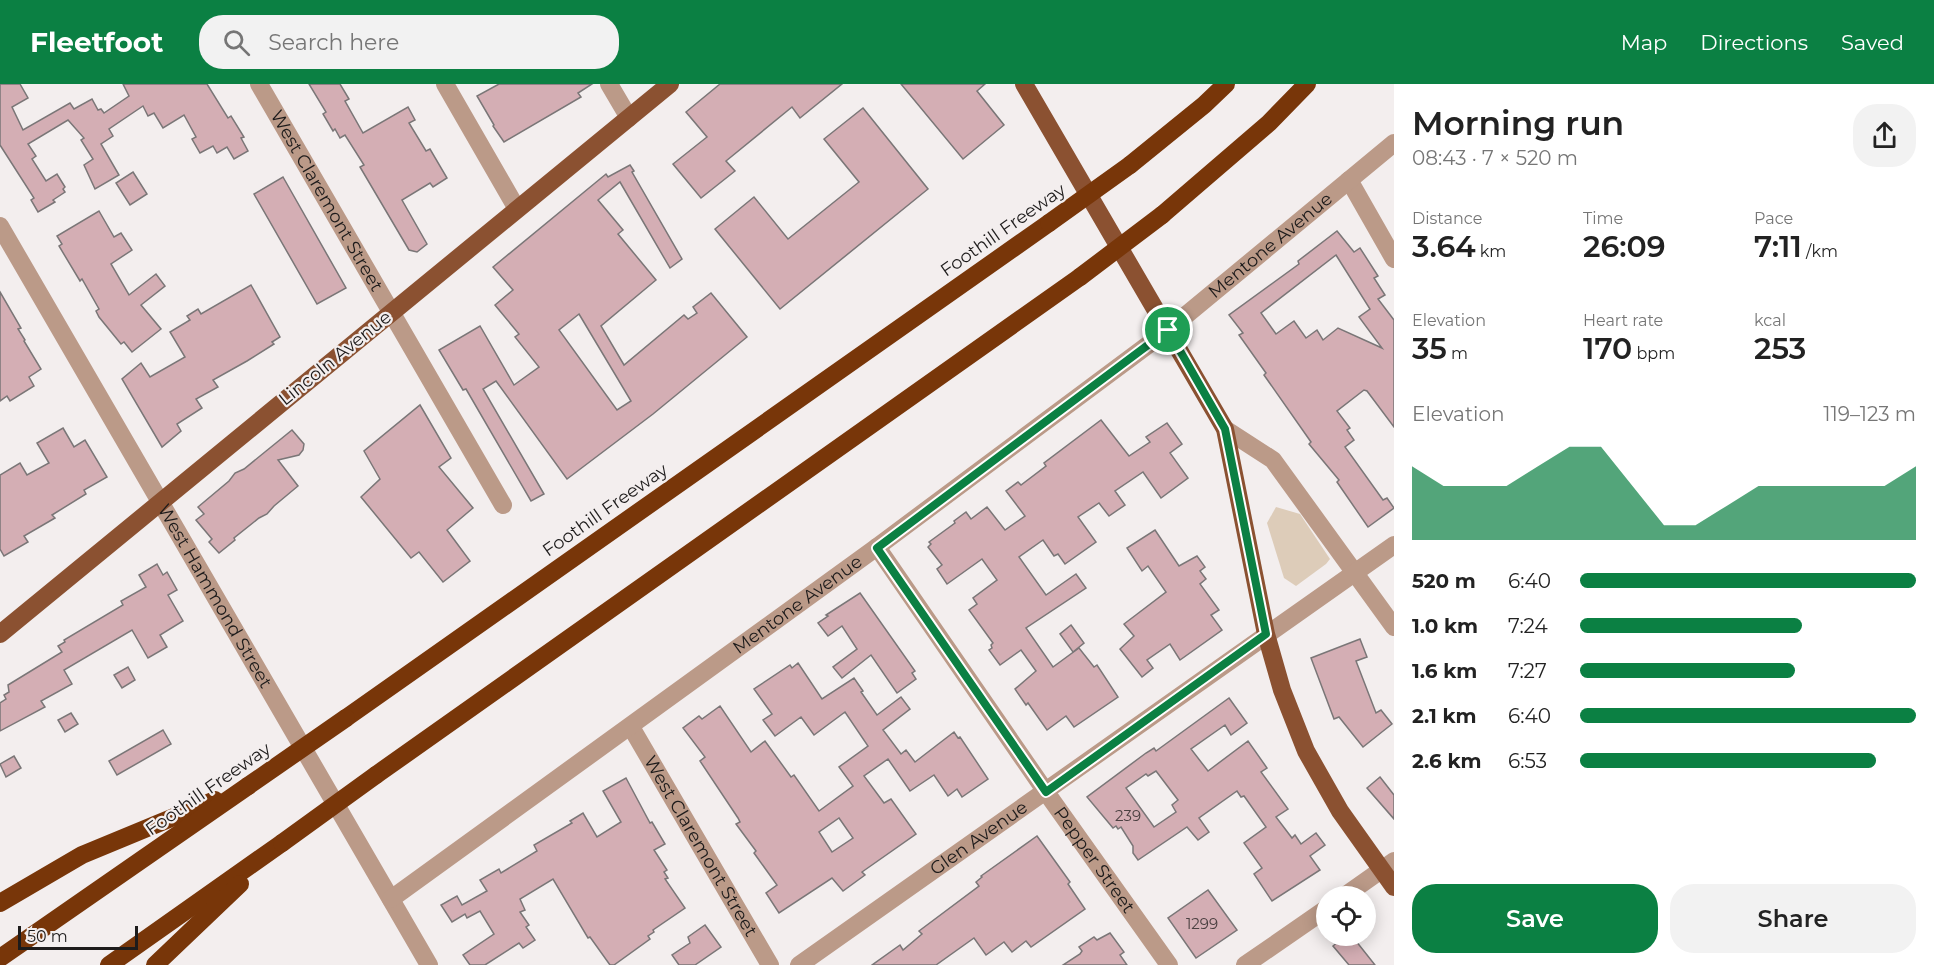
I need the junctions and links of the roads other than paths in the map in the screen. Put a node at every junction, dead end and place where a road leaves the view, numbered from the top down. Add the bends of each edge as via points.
1 (259, 84) edge
2 (445, 84) edge
3 (609, 84) edge
4 (670, 84) edge
5 (1024, 84) edge
6 (1226, 84) edge
7 (1307, 84) edge
8 (629, 118) junction
9 (1394, 143) edge
10 (1349, 180) junction
11 (517, 209) junction
12 (0, 226) edge
13 (1394, 258) edge
14 (391, 312) junction
15 (1168, 330) junction
16 (1225, 429) junction
17 (160, 502) junction
18 (503, 504) dead end
19 (1394, 545) edge
20 (877, 548) junction
21 (1355, 572) junction
22 (1394, 627) edge
23 (0, 634) edge
24 (1266, 634) junction
25 (631, 727) junction
26 (248, 786) junction
27 (1046, 792) junction
28 (282, 843) junction
29 (1388, 866) edge
30 (1359, 886) edge
31 (1394, 887) edge
32 (391, 899) junction
33 (0, 903) edge
34 (1316, 916) edge
35 (0, 958) edge
36 (109, 965) edge
37 (155, 965) edge
38 (429, 965) edge
39 (770, 965) edge
40 (799, 965) edge
41 (1169, 965) edge
42 (1245, 965) edge

1 - 14 street, West Claremont Street
2 - 11 street
3 - 8 street
4 - 8 main road, Lincoln Avenue
5 - 15 main road
6 - 26 highway, Foothill Freeway, bridge via 1131,165
7 - 28 highway, bridge via 1269,123 1162,215 1080,277
8 - 11 main road, Lincoln Avenue
9 - 10 street, Mentone Avenue
10 - 13 street
10 - 15 street, Mentone Avenue
11 - 14 main road, Lincoln Avenue
12 - 17 street, West Hammond Street
14 - 17 main road, Lincoln Avenue
14 - 18 street, West Claremont Street
15 - 16 main road
15 - 20 street, Mentone Avenue
16 - 21 street via 1273,460
16 - 24 main road
17 - 23 main road, Lincoln Avenue
17 - 32 street, West Hammond Street
19 - 21 street, Glen Avenue
20 - 25 street, Mentone Avenue
20 - 27 street, Pepper Street
21 - 22 street
21 - 24 street, Glen Avenue
24 - 27 street, Glen Avenue
24 - 29 main road via 1306,751 1340,811
25 - 32 street, Mentone Avenue
25 - 39 street, West Claremont Street
26 - 33 highway via 82,855
26 - 35 highway, Foothill Freeway
27 - 40 street, Glen Avenue
27 - 41 street, Pepper Street
28 - 36 highway
28 - 37 highway
29 - 30 street
29 - 31 main road
32 - 38 street, West Hammond Street
34 - 42 street

